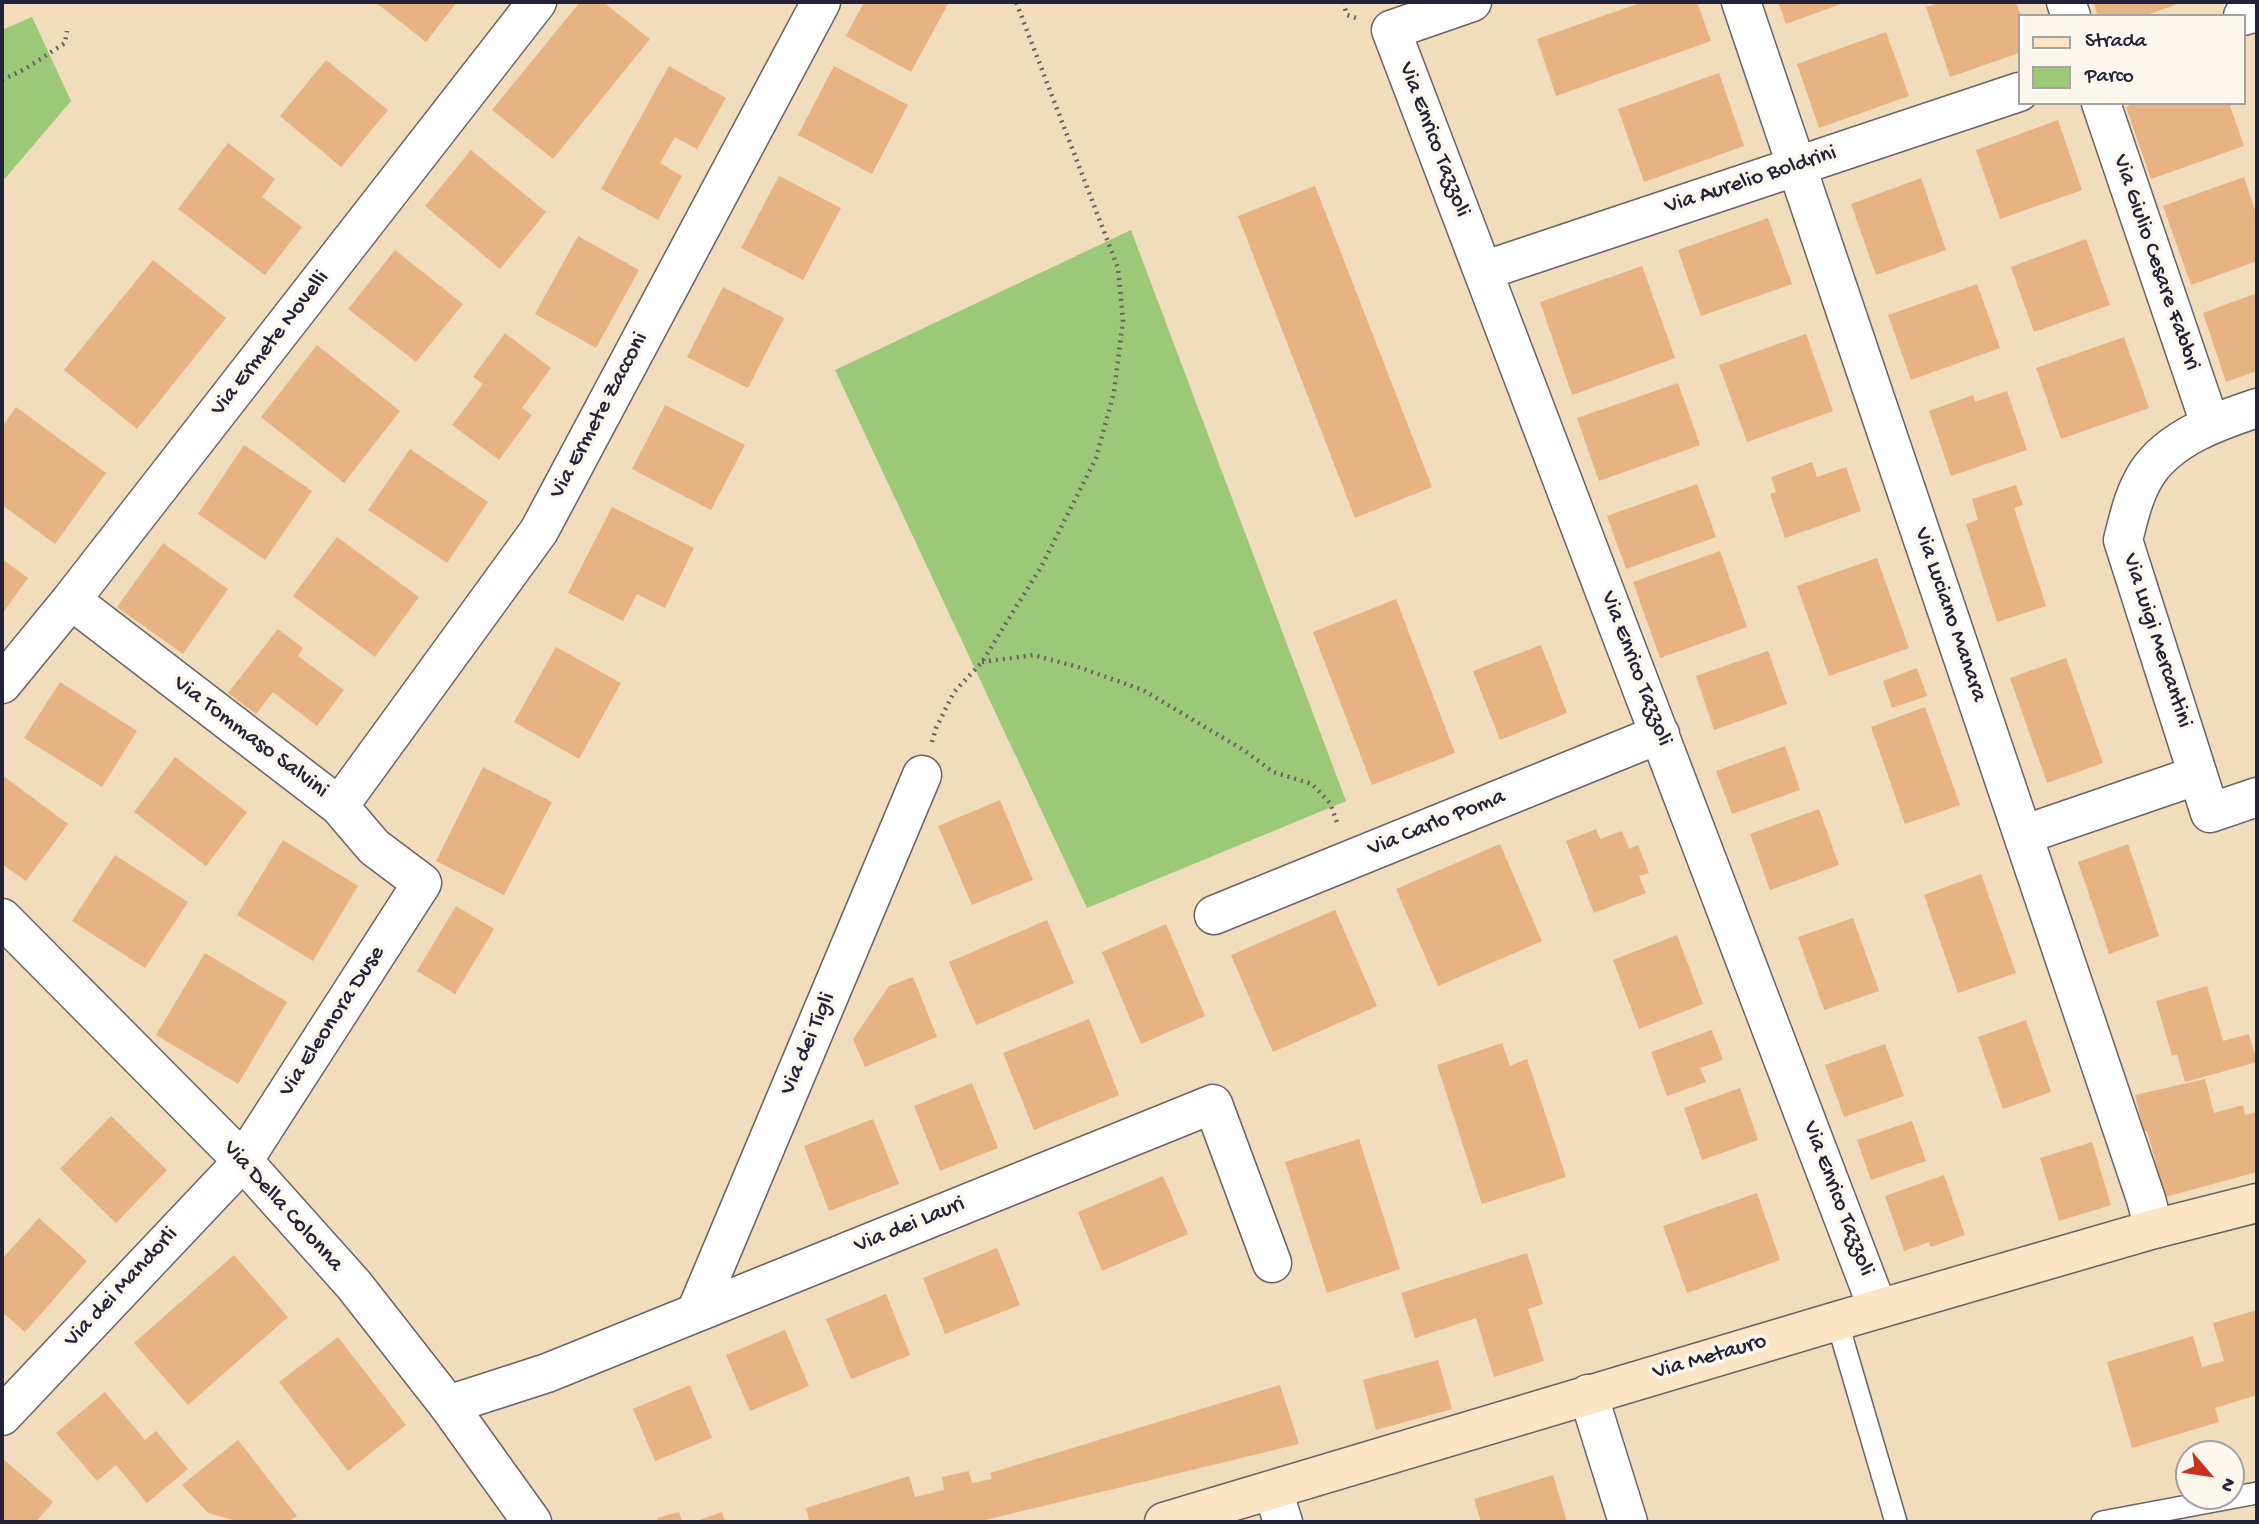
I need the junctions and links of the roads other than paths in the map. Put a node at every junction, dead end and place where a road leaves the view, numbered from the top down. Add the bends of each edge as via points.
1 (537, 2) edge
2 (821, 2) edge
3 (1472, 2) edge
4 (1741, 2) edge
5 (2018, 92) edge
6 (2102, 105) edge
7 (1797, 166) junction
8 (1483, 271) junction
9 (2257, 408) edge
10 (2210, 424) junction
11 (71, 600) junction
12 (2, 684) edge
13 (1660, 734) junction
14 (922, 775) road end
15 (2198, 775) junction
16 (2257, 797) edge
17 (339, 806) junction
18 (2023, 835) junction
19 (422, 883) joint
20 (1214, 915) dead end
21 (2, 918) edge
22 (243, 1161) junction
23 (2257, 1203) edge
24 (2154, 1229) junction
25 (1272, 1263) dead end
26 (1878, 1309) junction
27 (696, 1312) junction
28 (1837, 1321) junction
29 (1588, 1394) junction
30 (448, 1405) junction
31 (2, 1416) edge
32 (2257, 1493) edge
33 (1278, 1507) edge
34 (531, 1522) edge
35 (1164, 1522) edge
36 (1628, 1522) edge
37 (1896, 1522) edge
38 (2102, 1522) edge

1 - 11 street, Via Ermete Novelli
2 - 17 street, Via Ermete Zacconi via 539,531
3 - 8 street, Via Enrico Tazzoli via 1391,30
4 - 7 street, Via Luciano Manara
5 - 7 street, Via Aurelio Boldrini
6 - 10 street, Via Giulio Cesare Fabbri
7 - 8 street, Via Aurelio Boldrini
7 - 18 street, Via Luciano Manara
8 - 13 street, Via Enrico Tazzoli
9 - 10 street, Via Luigi Mercantini
10 - 15 street, Via Luigi Mercantini via 2169,450 2147,473 2132,504 2123,540
11 - 12 street, Via Ermete Novelli
11 - 17 street, Via Tommaso Salvini
13 - 20 street, Via Carlo Poma
13 - 26 street, Via Enrico Tazzoli
14 - 27 street, Via dei Tigli
15 - 16 street, Via Luigi Mercantini via 2210,813
15 - 18 street
17 - 19 street, Via Tommaso Salvini via 374,847
18 - 24 street, Via Luciano Manara
19 - 22 street, Via Eleonora Duse
21 - 22 street, Via Della Colonna
22 - 30 street, Via Della Colonna via 354,1285
22 - 31 street, Via dei Mandorli
23 - 24 street, Via Metauro
24 - 26 street, Via Metauro
25 - 27 street, Via dei Lauri via 1213,1104
26 - 28 street, Via Metauro
27 - 30 street, Via dei Lauri via 547,1373
28 - 29 street, Via Metauro
28 - 37 lane
29 - 33 street, Via Metauro
29 - 36 street
30 - 34 street, Via Della Colonna
32 - 38 lane
33 - 35 street, Via Metauro

